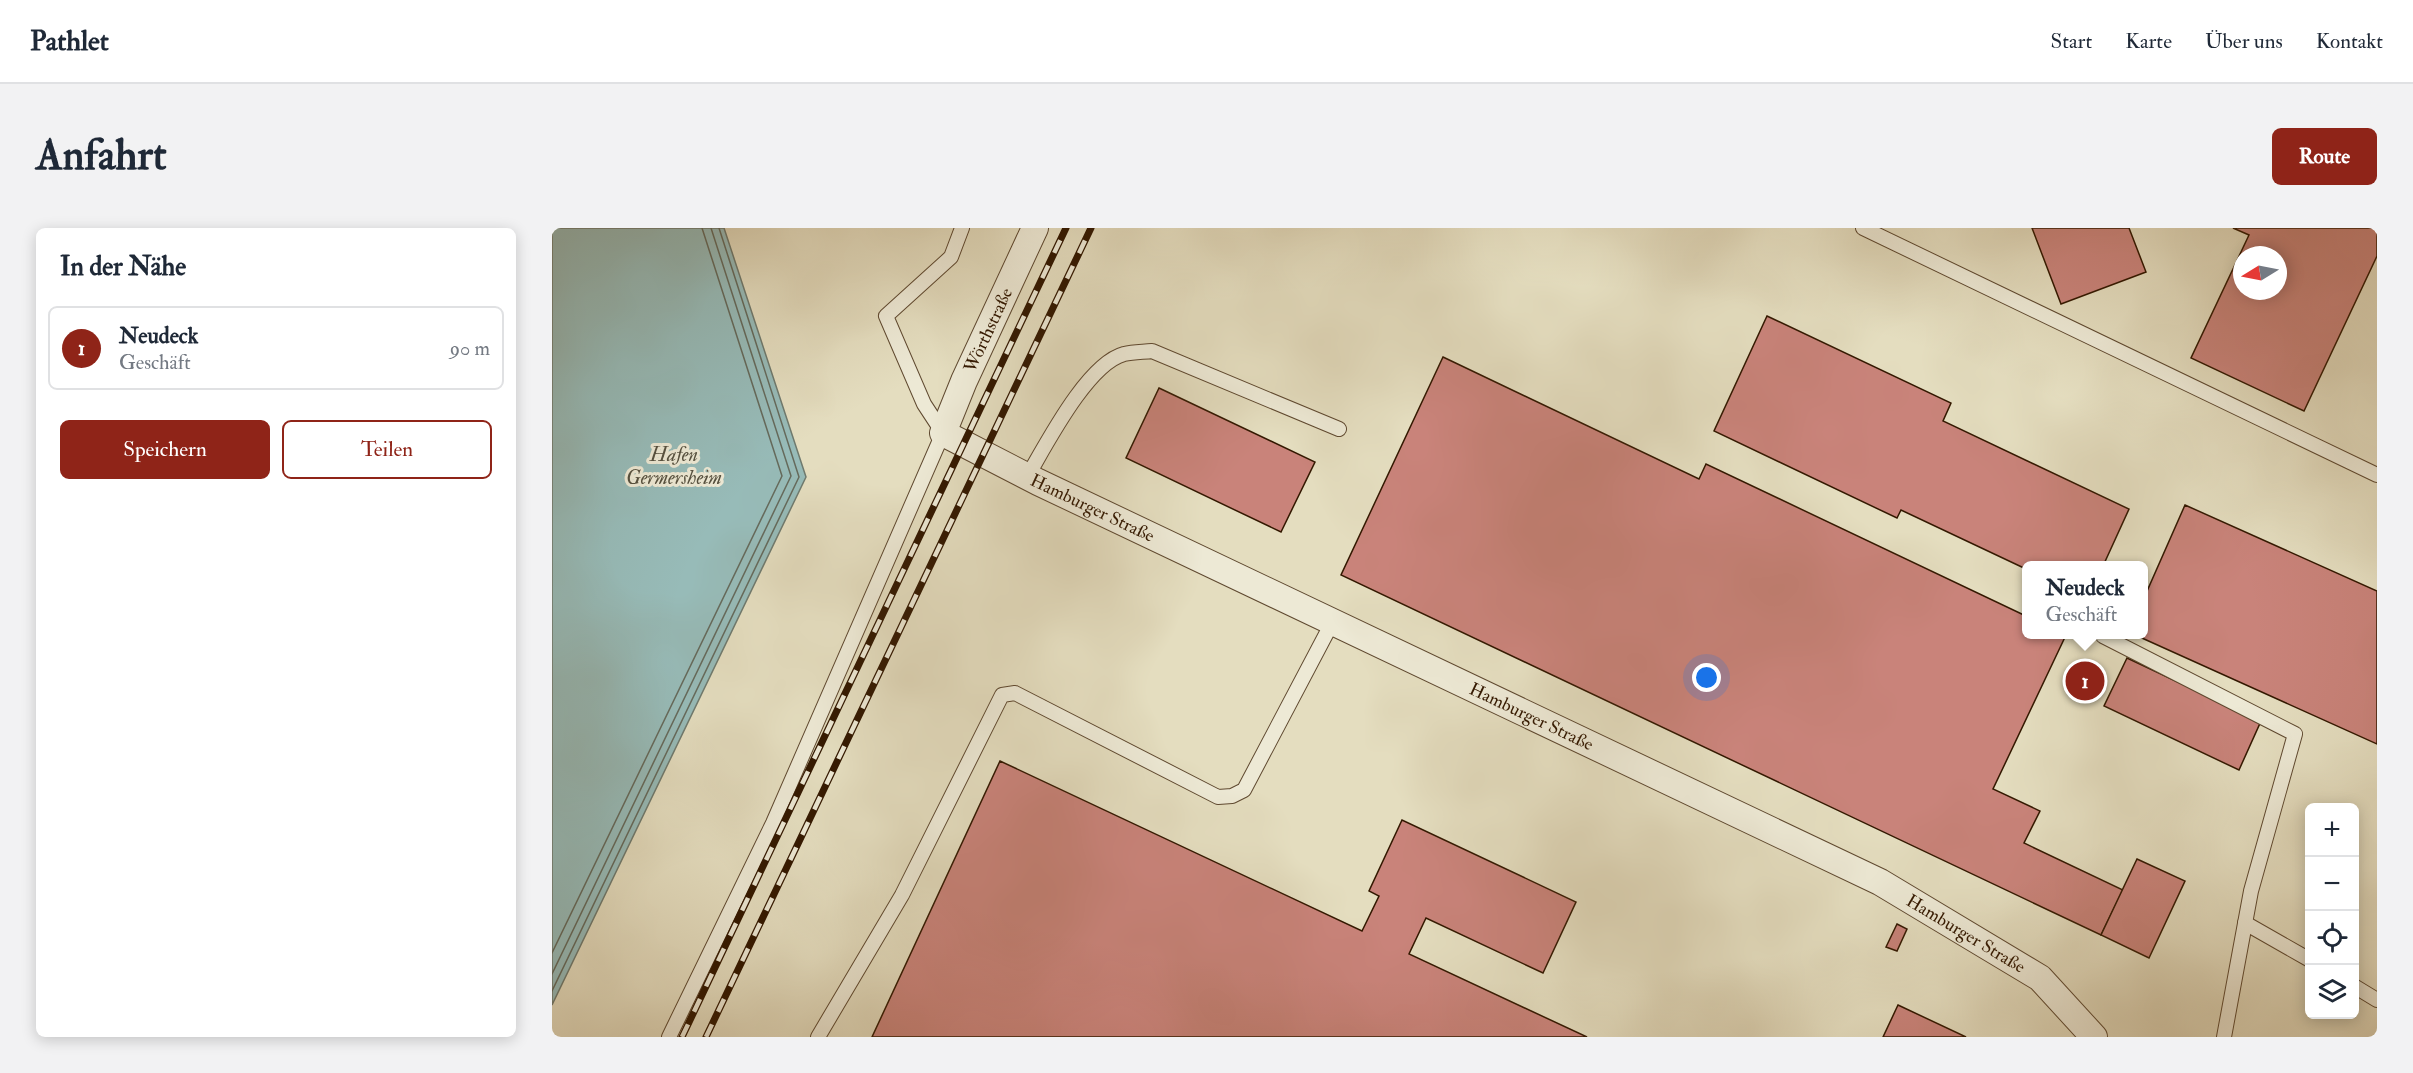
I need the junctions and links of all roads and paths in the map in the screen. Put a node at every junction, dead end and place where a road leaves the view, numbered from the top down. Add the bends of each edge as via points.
1 (962, 228) edge
2 (1035, 228) edge
3 (1863, 228) edge
4 (1339, 429) dead end
5 (943, 433) junction
6 (2377, 475) edge
7 (1028, 477) junction
8 (1333, 621) junction
9 (2109, 639) edge
10 (2245, 923) junction
11 (2305, 957) edge
12 (2359, 989) edge
13 (2377, 1000) edge
14 (669, 1037) edge
15 (818, 1037) edge
16 (2094, 1037) edge
17 (2224, 1037) edge

1 - 5 lane via 951,257 886,316 924,404
2 - 5 street, Wörthstraße
3 - 6 lane
4 - 7 lane via 1152,351 1122,355 1098,371 1065,412
5 - 7 street, Hamburger Straße
5 - 14 lane via 773,823
7 - 8 street, Hamburger Straße
8 - 15 lane via 1244,790 1232,796 1218,796 1015,693 1002,695 902,895
8 - 16 street, Hamburger Straße via 1880,882 2040,978
9 - 10 lane via 2295,734
10 - 11 lane
10 - 17 lane
12 - 13 lane

